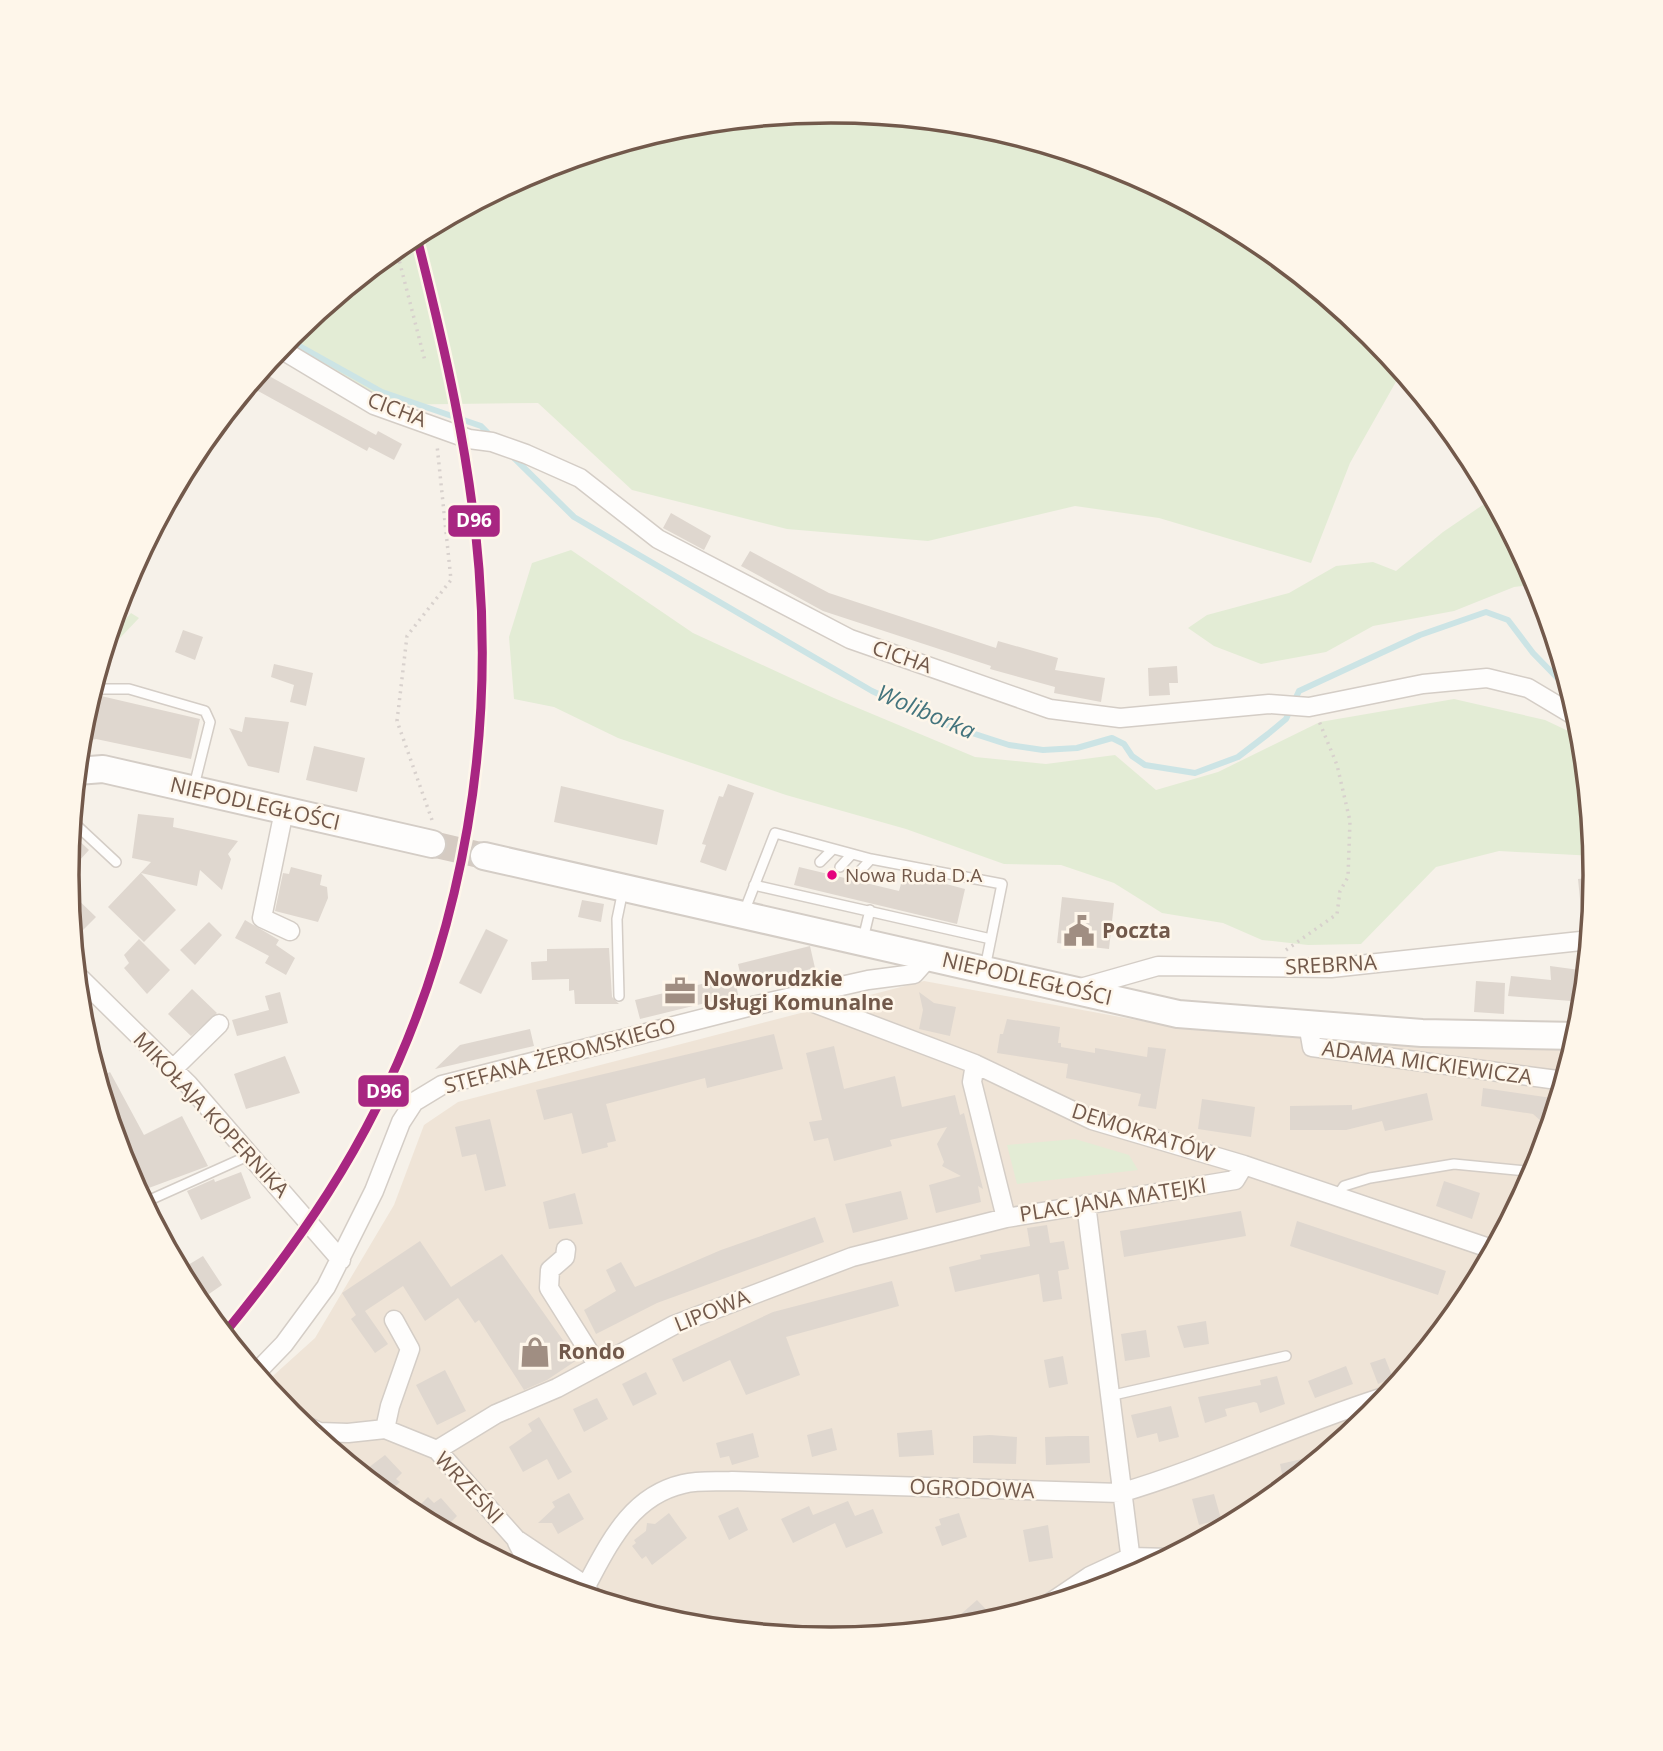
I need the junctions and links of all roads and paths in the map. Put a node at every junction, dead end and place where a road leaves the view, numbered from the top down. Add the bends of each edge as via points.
1 (399, 260) edge
2 (289, 354) edge
3 (425, 361) dead end
4 (435, 425) junction
5 (102, 689) edge
6 (1311, 707) junction
7 (1566, 711) edge
8 (86, 770) edge
9 (193, 789) junction
10 (284, 811) junction
11 (80, 828) edge
12 (434, 837) joint
13 (832, 850) junction
14 (852, 854) junction
15 (484, 856) tunnel mouth
16 (872, 859) junction
17 (116, 862) dead end
18 (821, 862) dead end
19 (840, 867) dead end
20 (859, 872) dead end
21 (754, 885) junction
22 (624, 889) junction
23 (870, 910) junction
24 (743, 915) junction
25 (290, 932) dead end
26 (991, 939) junction
27 (1581, 941) edge
28 (863, 943) junction
29 (1280, 954) dead end
30 (930, 956) junction
31 (985, 970) junction
32 (87, 985) edge
33 (1073, 990) junction
34 (619, 996) dead end
35 (798, 996) junction
36 (219, 1024) dead end
37 (1308, 1024) junction
38 (1567, 1036) edge
39 (975, 1064) junction
40 (173, 1069) junction
41 (1556, 1081) edge
42 (252, 1154) junction
43 (1244, 1165) junction
44 (1524, 1171) edge
45 (1337, 1196) junction
46 (152, 1199) edge
47 (1086, 1204) junction
48 (1006, 1218) junction
49 (1486, 1247) edge
50 (566, 1249) dead end
51 (341, 1261) junction
52 (394, 1320) dead end
53 (1286, 1356) dead end
54 (598, 1366) junction
55 (262, 1367) edge
56 (1109, 1396) junction
57 (1371, 1401) edge
58 (385, 1429) junction
59 (325, 1432) edge
60 (437, 1450) junction
61 (1120, 1493) junction
62 (516, 1539) junction
63 (1130, 1557) junction
64 (1150, 1558) edge
65 (529, 1565) edge
66 (1131, 1566) edge
67 (577, 1583) edge
68 (591, 1588) edge
69 (1071, 1588) edge

1 - 3 path
2 - 4 street, CICHA via 374,405
4 - 6 street, CICHA via 526,454 580,478 658,539 850,639 1050,709 1120,719 1269,704
4 - 12 path via 451,580 407,636 397,721
5 - 9 lane via 129,689 205,711 210,722
6 - 7 street, CICHA via 1423,684 1487,678 1528,688
6 - 29 path via 1337,765 1347,809 1348,877 1340,891 1337,914
8 - 9 street, NIEPODLEGŁOŚCI via 103,769
9 - 10 street, NIEPODLEGŁOŚCI
10 - 12 street, NIEPODLEGŁOŚCI
10 - 25 street via 262,918
11 - 17 lane
13 - 14 lane
13 - 18 lane
13 - 21 lane via 775,834
14 - 16 lane
14 - 19 lane
15 - 22 street, NIEPODLEGŁOŚCI
16 - 20 lane
16 - 26 lane via 1002,884
21 - 23 lane
21 - 24 lane
22 - 24 street, NIEPODLEGŁOŚCI
22 - 34 lane via 617,919
23 - 26 lane
23 - 28 lane
24 - 28 street, NIEPODLEGŁOŚCI
26 - 31 lane
27 - 33 street, SREBRNA via 1331,968 1158,966
28 - 30 street, NIEPODLEGŁOŚCI
30 - 31 street, NIEPODLEGŁOŚCI
30 - 35 street, STEFANA ŻEROMSKIEGO via 914,974
31 - 33 street, NIEPODLEGŁOŚCI
32 - 40 street, MIKOŁAJA KOPERNIKA
33 - 37 street, NIEPODLEGŁOŚCI via 1178,1014
35 - 39 street, DEMOKRATÓW
35 - 51 street, STEFANA ŻEROMSKIEGO via 442,1085 414,1102 401,1122
36 - 40 street
37 - 38 street, NIEPODLEGŁOŚCI via 1422,1033
37 - 41 street, ADAMA MICKIEWICZA via 1312,1047
39 - 43 street, DEMOKRATÓW via 1092,1121
39 - 48 street, PLAC JANA MATEJKI via 972,1082
40 - 42 street, MIKOŁAJA KOPERNIKA
42 - 46 lane
42 - 51 street, MIKOŁAJA KOPERNIKA
43 - 45 street, DEMOKRATÓW
43 - 47 street, PLAC JANA MATEJKI via 1235,1180
44 - 45 lane via 1454,1164 1370,1178 1345,1186
45 - 49 street, DEMOKRATÓW
47 - 48 street, PLAC JANA MATEJKI
47 - 56 street
48 - 54 street, LIPOWA via 852,1257 674,1325
50 - 54 street via 565,1257 550,1270 549,1288
51 - 55 street, STEFANA ŻEROMSKIEGO via 318,1300
52 - 58 street via 410,1349
53 - 56 lane
54 - 60 street, LIPOWA via 496,1414
56 - 61 street
57 - 61 street, OGRODOWA via 1177,1476
58 - 59 street, WRZEŚNI
58 - 60 street, WRZEŚNI
60 - 62 street, WRZEŚNI
61 - 63 street
61 - 68 street, OGRODOWA via 686,1483 655,1493 625,1518
62 - 65 street
62 - 67 street, WRZEŚNI
63 - 64 street
63 - 66 street
63 - 69 street

